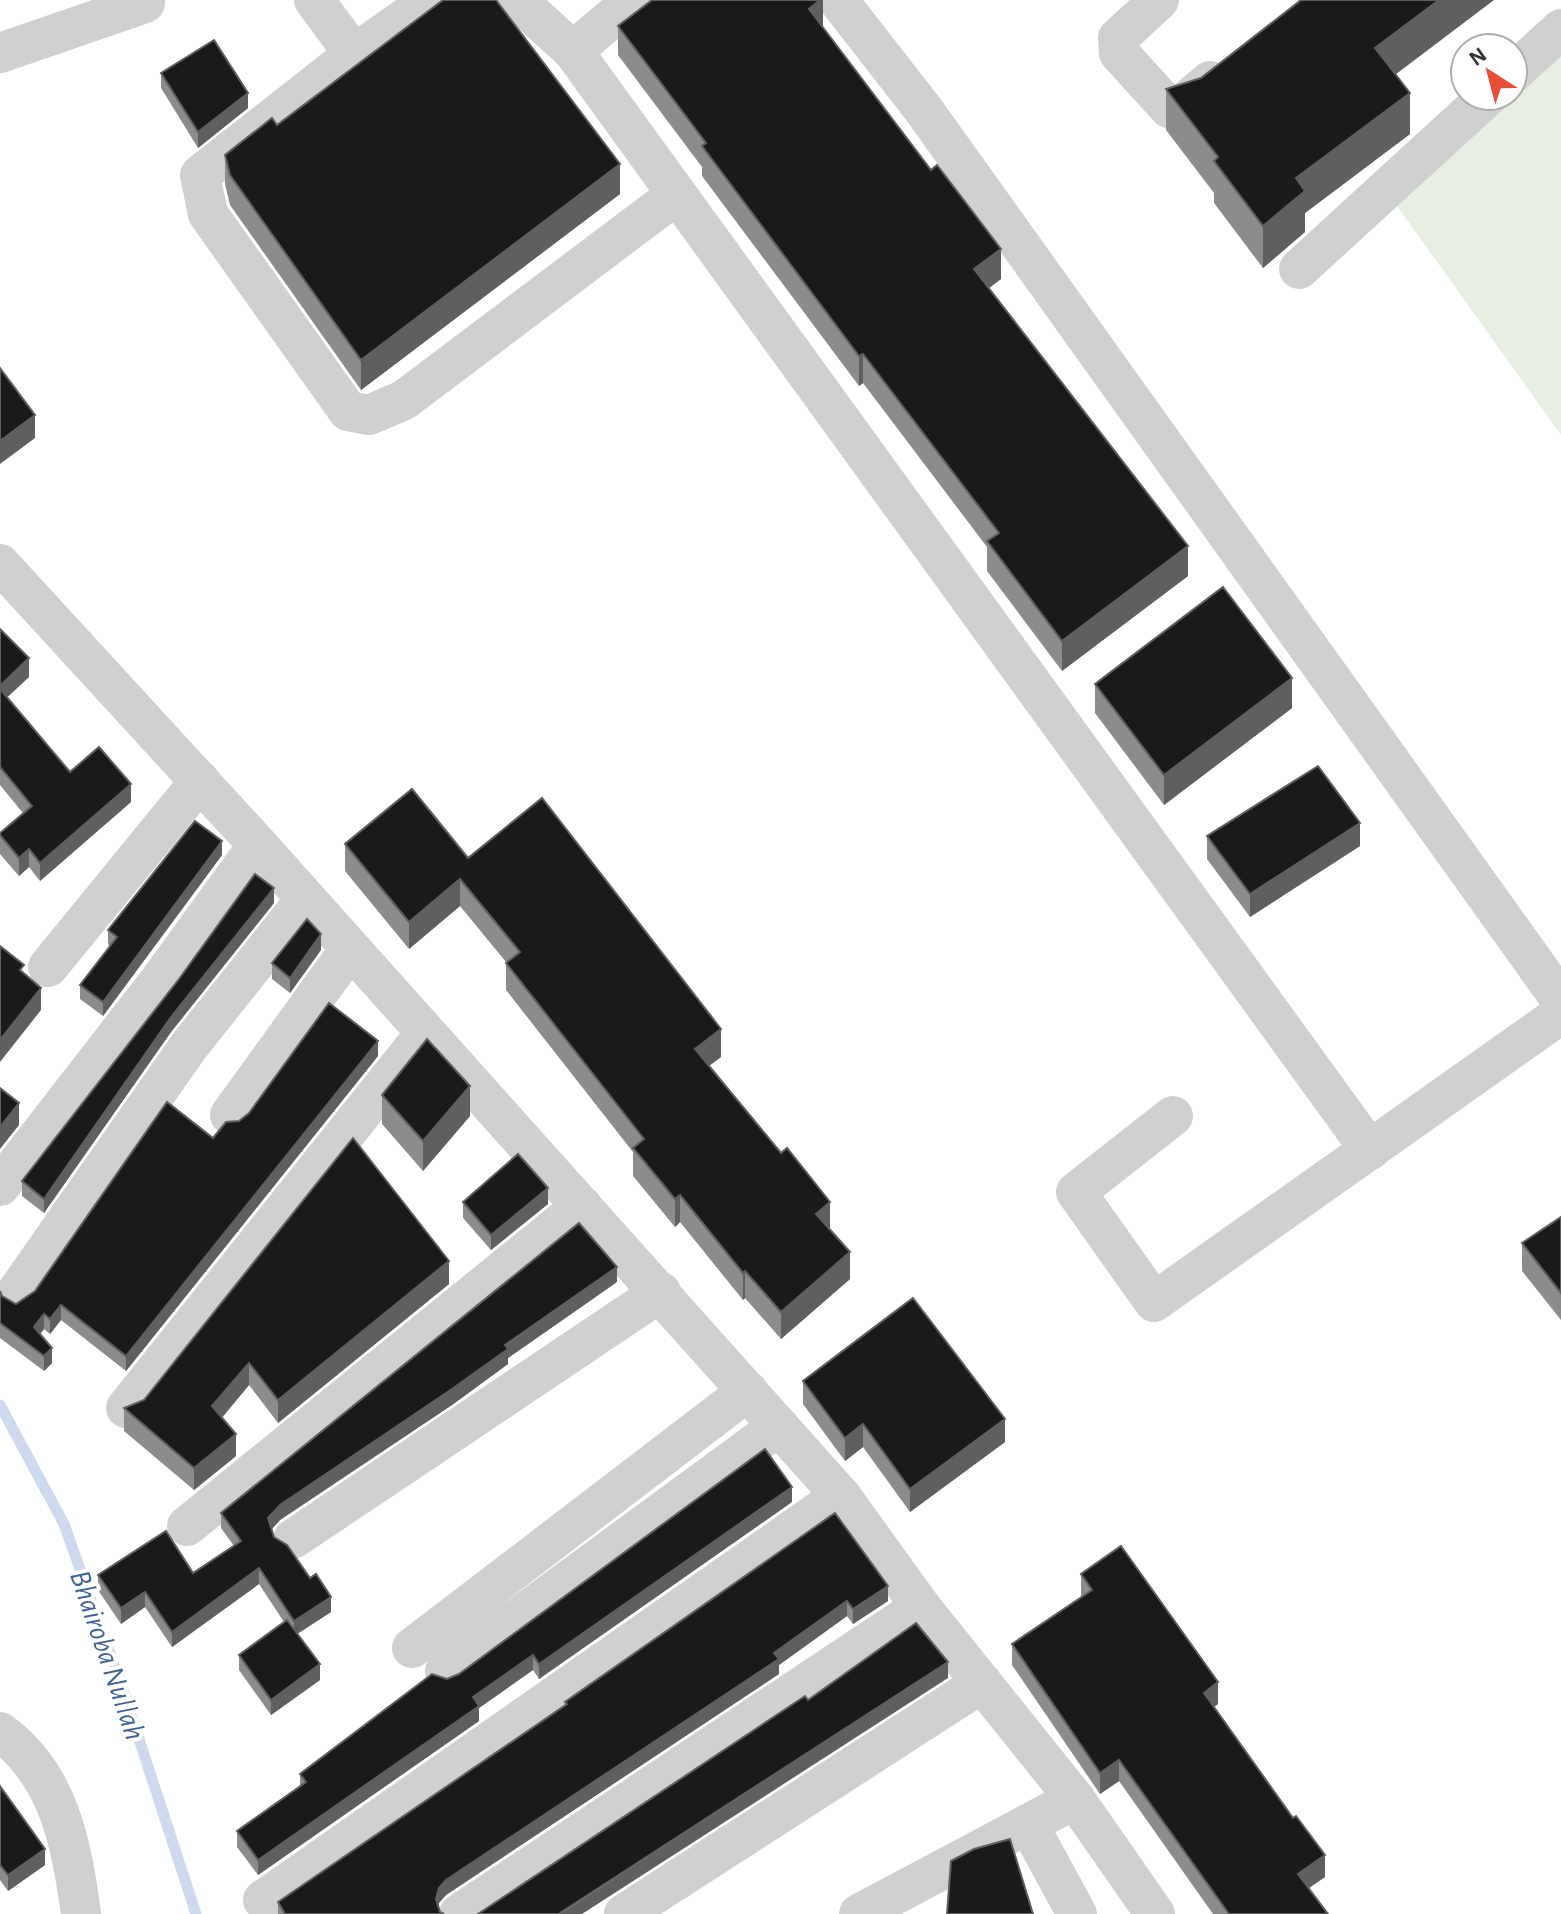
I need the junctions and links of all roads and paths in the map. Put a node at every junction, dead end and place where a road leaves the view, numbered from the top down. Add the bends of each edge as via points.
1 (314, 0) edge
2 (431, 0) edge
3 (517, 0) edge
4 (633, 0) edge
5 (838, 0) edge
6 (1159, 0) edge
7 (145, 3) dead end
8 (1561, 29) edge
9 (573, 51) junction
10 (0, 53) edge
11 (354, 54) junction
12 (1529, 58) edge
13 (1233, 61) edge
14 (1471, 112) edge
15 (676, 195) junction
16 (1299, 269) dead end
17 (0, 564) edge
18 (200, 781) junction
19 (258, 845) junction
20 (306, 899) junction
21 (350, 949) junction
22 (48, 967) dead end
23 (1561, 1000) edge
24 (1561, 1014) edge
25 (425, 1034) junction
26 (230, 1115) dead end
27 (1173, 1116) dead end
28 (1370, 1150) junction
29 (0, 1186) edge
30 (582, 1206) junction
31 (661, 1292) junction
32 (16, 1293) dead end
33 (748, 1391) junction
34 (126, 1408) edge
35 (779, 1426) junction
36 (841, 1496) junction
37 (187, 1526) dead end
38 (293, 1539) dead end
39 (921, 1607) junction
40 (412, 1648) dead end
41 (445, 1671) dead end
42 (982, 1683) junction
43 (0, 1732) edge
44 (1075, 1799) junction
45 (1028, 1824) junction
46 (263, 1900) dead end
47 (1137, 1907) edge
48 (81, 1914) edge
49 (459, 1914) edge
50 (624, 1914) edge
51 (859, 1914) edge
52 (1077, 1914) edge

1 - 11 street
2 - 11 street
3 - 9 street
4 - 9 street
5 - 23 street via 923,109
6 - 13 street via 1125,30 1117,46 1162,104 1179,107
7 - 10 street
8 - 12 street
9 - 15 street
11 - 15 street via 200,175 208,214 348,411 369,415 404,400
14 - 16 street
15 - 28 street
17 - 18 street
18 - 19 street
18 - 22 street
19 - 20 street
19 - 29 street
20 - 21 street
20 - 32 street via 189,1046
21 - 25 street
21 - 26 street
24 - 28 street
25 - 30 street
25 - 34 street
27 - 28 street via 1076,1192 1154,1302
30 - 31 street
30 - 37 street
31 - 33 street
31 - 38 street
33 - 35 street
33 - 40 street
35 - 36 street
35 - 41 street
36 - 39 street
36 - 46 street
39 - 42 street
39 - 49 street
42 - 44 street
42 - 50 street
43 - 48 street via 49,1785 73,1850
44 - 45 street
44 - 47 street
45 - 51 street
45 - 52 street

